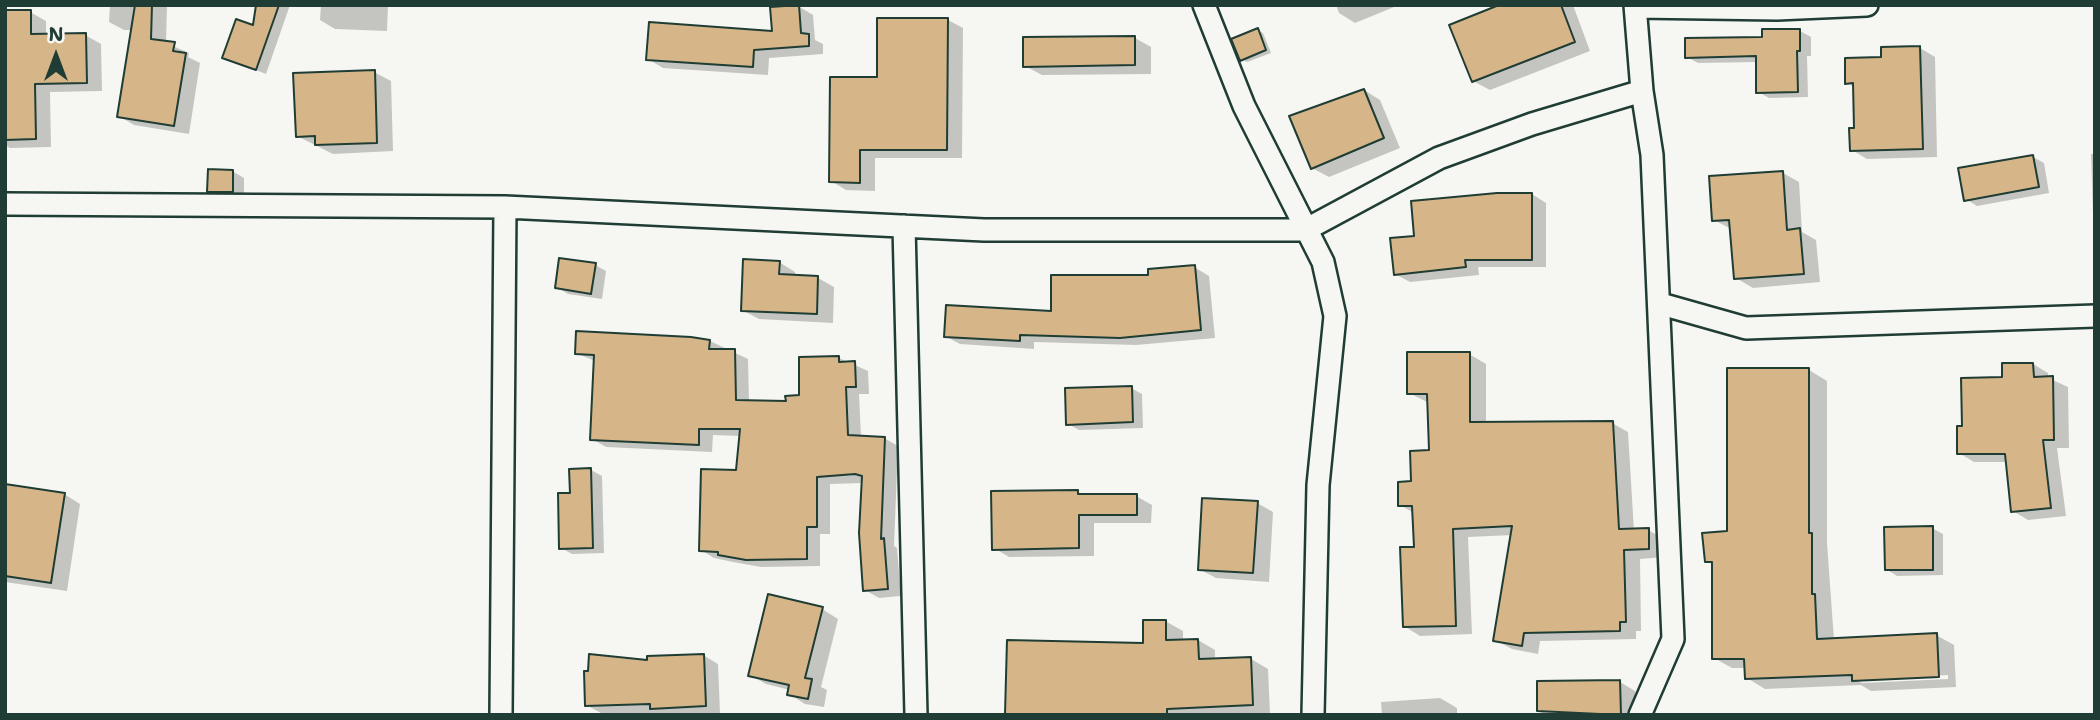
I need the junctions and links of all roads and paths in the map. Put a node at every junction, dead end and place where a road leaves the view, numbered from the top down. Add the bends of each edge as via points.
1 (1204, 5) edge
2 (1867, 5) edge
3 (1636, 6) edge
4 (1642, 91) junction
5 (5, 204) edge
6 (505, 207) junction
7 (904, 226) junction
8 (1305, 230) junction
9 (1661, 304) junction
10 (2095, 316) edge
11 (501, 715) edge
12 (916, 715) edge
13 (1313, 715) edge
14 (1640, 715) edge

1 - 8 street via 1244,106
2 - 3 street via 1777,9
3 - 4 street
4 - 8 street via 1439,158
4 - 9 street via 1652,155
5 - 6 street
6 - 7 street
6 - 11 street
7 - 8 street
7 - 12 street
8 - 13 street via 1323,262 1335,316 1318,485
9 - 10 street via 1746,328
9 - 14 street via 1673,639

